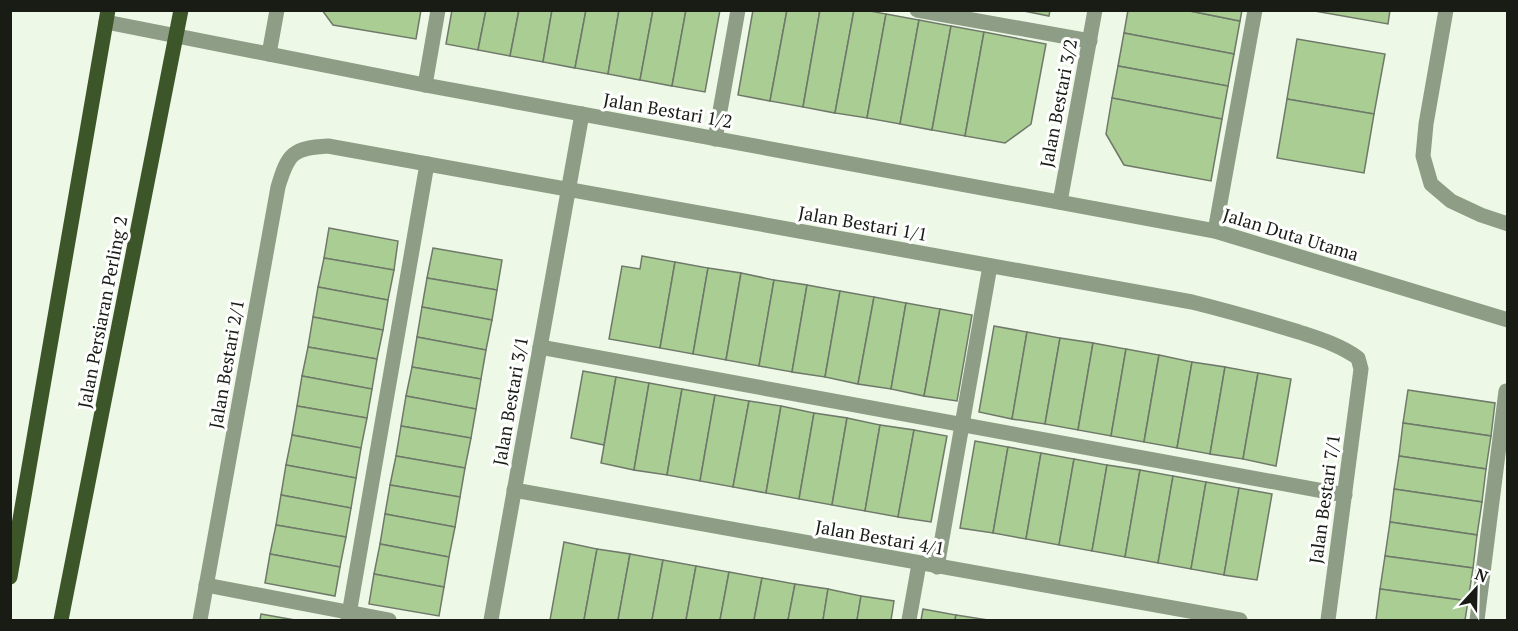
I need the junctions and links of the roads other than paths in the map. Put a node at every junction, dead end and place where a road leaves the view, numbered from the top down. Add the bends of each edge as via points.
1 (181, 10) edge
2 (277, 10) edge
3 (438, 10) edge
4 (738, 10) edge
5 (917, 10) edge
6 (1095, 10) edge
7 (1254, 10) edge
8 (1446, 10) edge
9 (107, 16) edge
10 (176, 36) junction
11 (1090, 41) junction
12 (269, 54) junction
13 (425, 85) junction
14 (582, 114) junction
15 (715, 139) junction
16 (328, 146) joint
17 (427, 164) junction
18 (568, 189) junction
19 (1060, 202) junction
20 (1508, 224) edge
21 (1215, 231) junction
22 (990, 266) junction
23 (1508, 320) edge
24 (540, 347) junction
25 (1360, 382) joint
26 (1506, 391) edge
27 (962, 424) junction
28 (514, 490) junction
29 (1345, 495) junction
30 (919, 564) junction
31 (937, 567) junction
32 (10, 577) edge
33 (206, 585) junction
34 (349, 617) edge
35 (61, 621) edge
36 (200, 621) edge
37 (389, 621) edge
38 (491, 621) edge
39 (909, 621) edge
40 (1240, 621) edge
41 (1328, 621) edge
42 (1477, 621) edge

1 - 10 main road, Jalan Persiaran Perling 2
2 - 12 street
3 - 13 street
4 - 15 street
5 - 11 street
6 - 11 street, Jalan Bestari 3/2
7 - 21 street
8 - 20 street via 1423,156 1431,184 1451,201
9 - 10 street
9 - 32 main road
10 - 12 street
10 - 35 main road, Jalan Persiaran Perling 2
11 - 19 street, Jalan Bestari 3/2
12 - 13 street, Jalan Bestari 1/2
13 - 14 street, Jalan Bestari 1/2
14 - 15 street, Jalan Bestari 1/2
14 - 18 street, Jalan Bestari 3/1
15 - 19 street, Jalan Bestari 1/2
16 - 17 street, Jalan Bestari 1/1
16 - 33 street, Jalan Bestari 2/1 via 293,153 284,167
17 - 18 street, Jalan Bestari 1/1
17 - 34 street
18 - 22 street, Jalan Bestari 1/1
18 - 24 street, Jalan Bestari 3/1
19 - 21 street, Jalan Duta Utama
21 - 23 street, Jalan Duta Utama
22 - 25 street, Jalan Bestari 1/1 via 1192,302 1265,321 1346,349 1358,358
22 - 27 street
24 - 27 street
24 - 28 street, Jalan Bestari 3/1
25 - 29 street, Jalan Bestari 7/1
26 - 42 street
27 - 29 street
27 - 31 street
28 - 30 street, Jalan Bestari 4/1
28 - 38 street, Jalan Bestari 3/1
29 - 41 street, Jalan Bestari 7/1
30 - 31 street, Jalan Bestari 4/1
30 - 39 street
31 - 40 street, Jalan Bestari 4/1
33 - 34 street
33 - 36 street, Jalan Bestari 2/1
34 - 37 street

